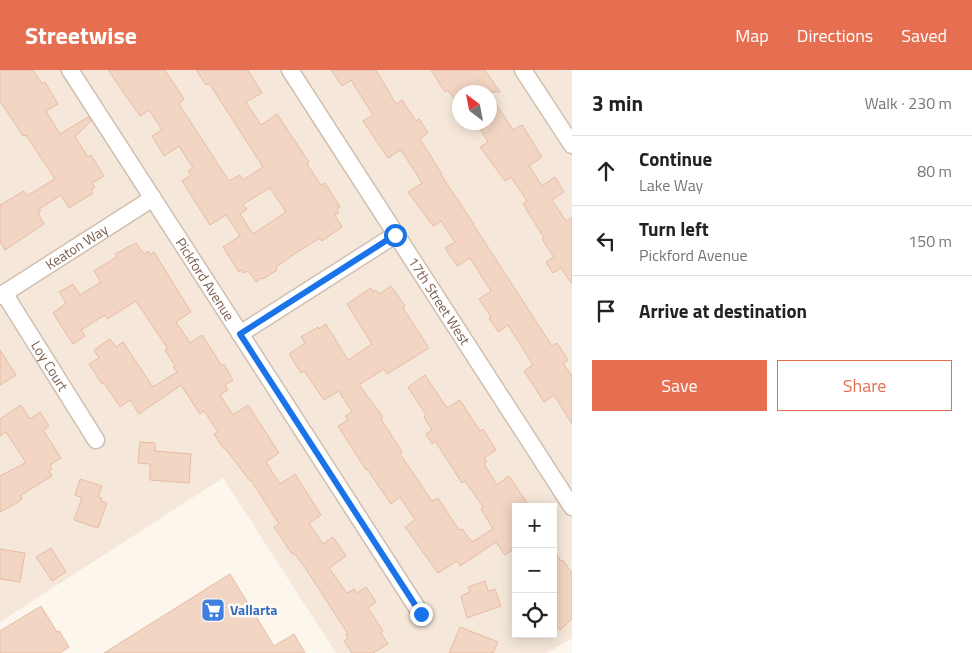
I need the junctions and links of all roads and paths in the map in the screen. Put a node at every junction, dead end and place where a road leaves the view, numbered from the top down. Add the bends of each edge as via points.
1 (70, 70) edge
2 (290, 70) edge
3 (524, 70) edge
4 (572, 145) edge
5 (153, 198) junction
6 (395, 235) junction
7 (2, 294) edge
8 (240, 334) junction
9 (96, 440) dead end
10 (572, 507) edge
11 (421, 614) dead end

1 - 5 street, Pickford Avenue
2 - 6 street, 17th Street West
3 - 4 street
5 - 7 street, Keaton Way
5 - 8 street, Pickford Avenue
6 - 8 street
6 - 10 street, 17th Street West
7 - 9 street, Loy Court
8 - 11 street, Pickford Avenue

